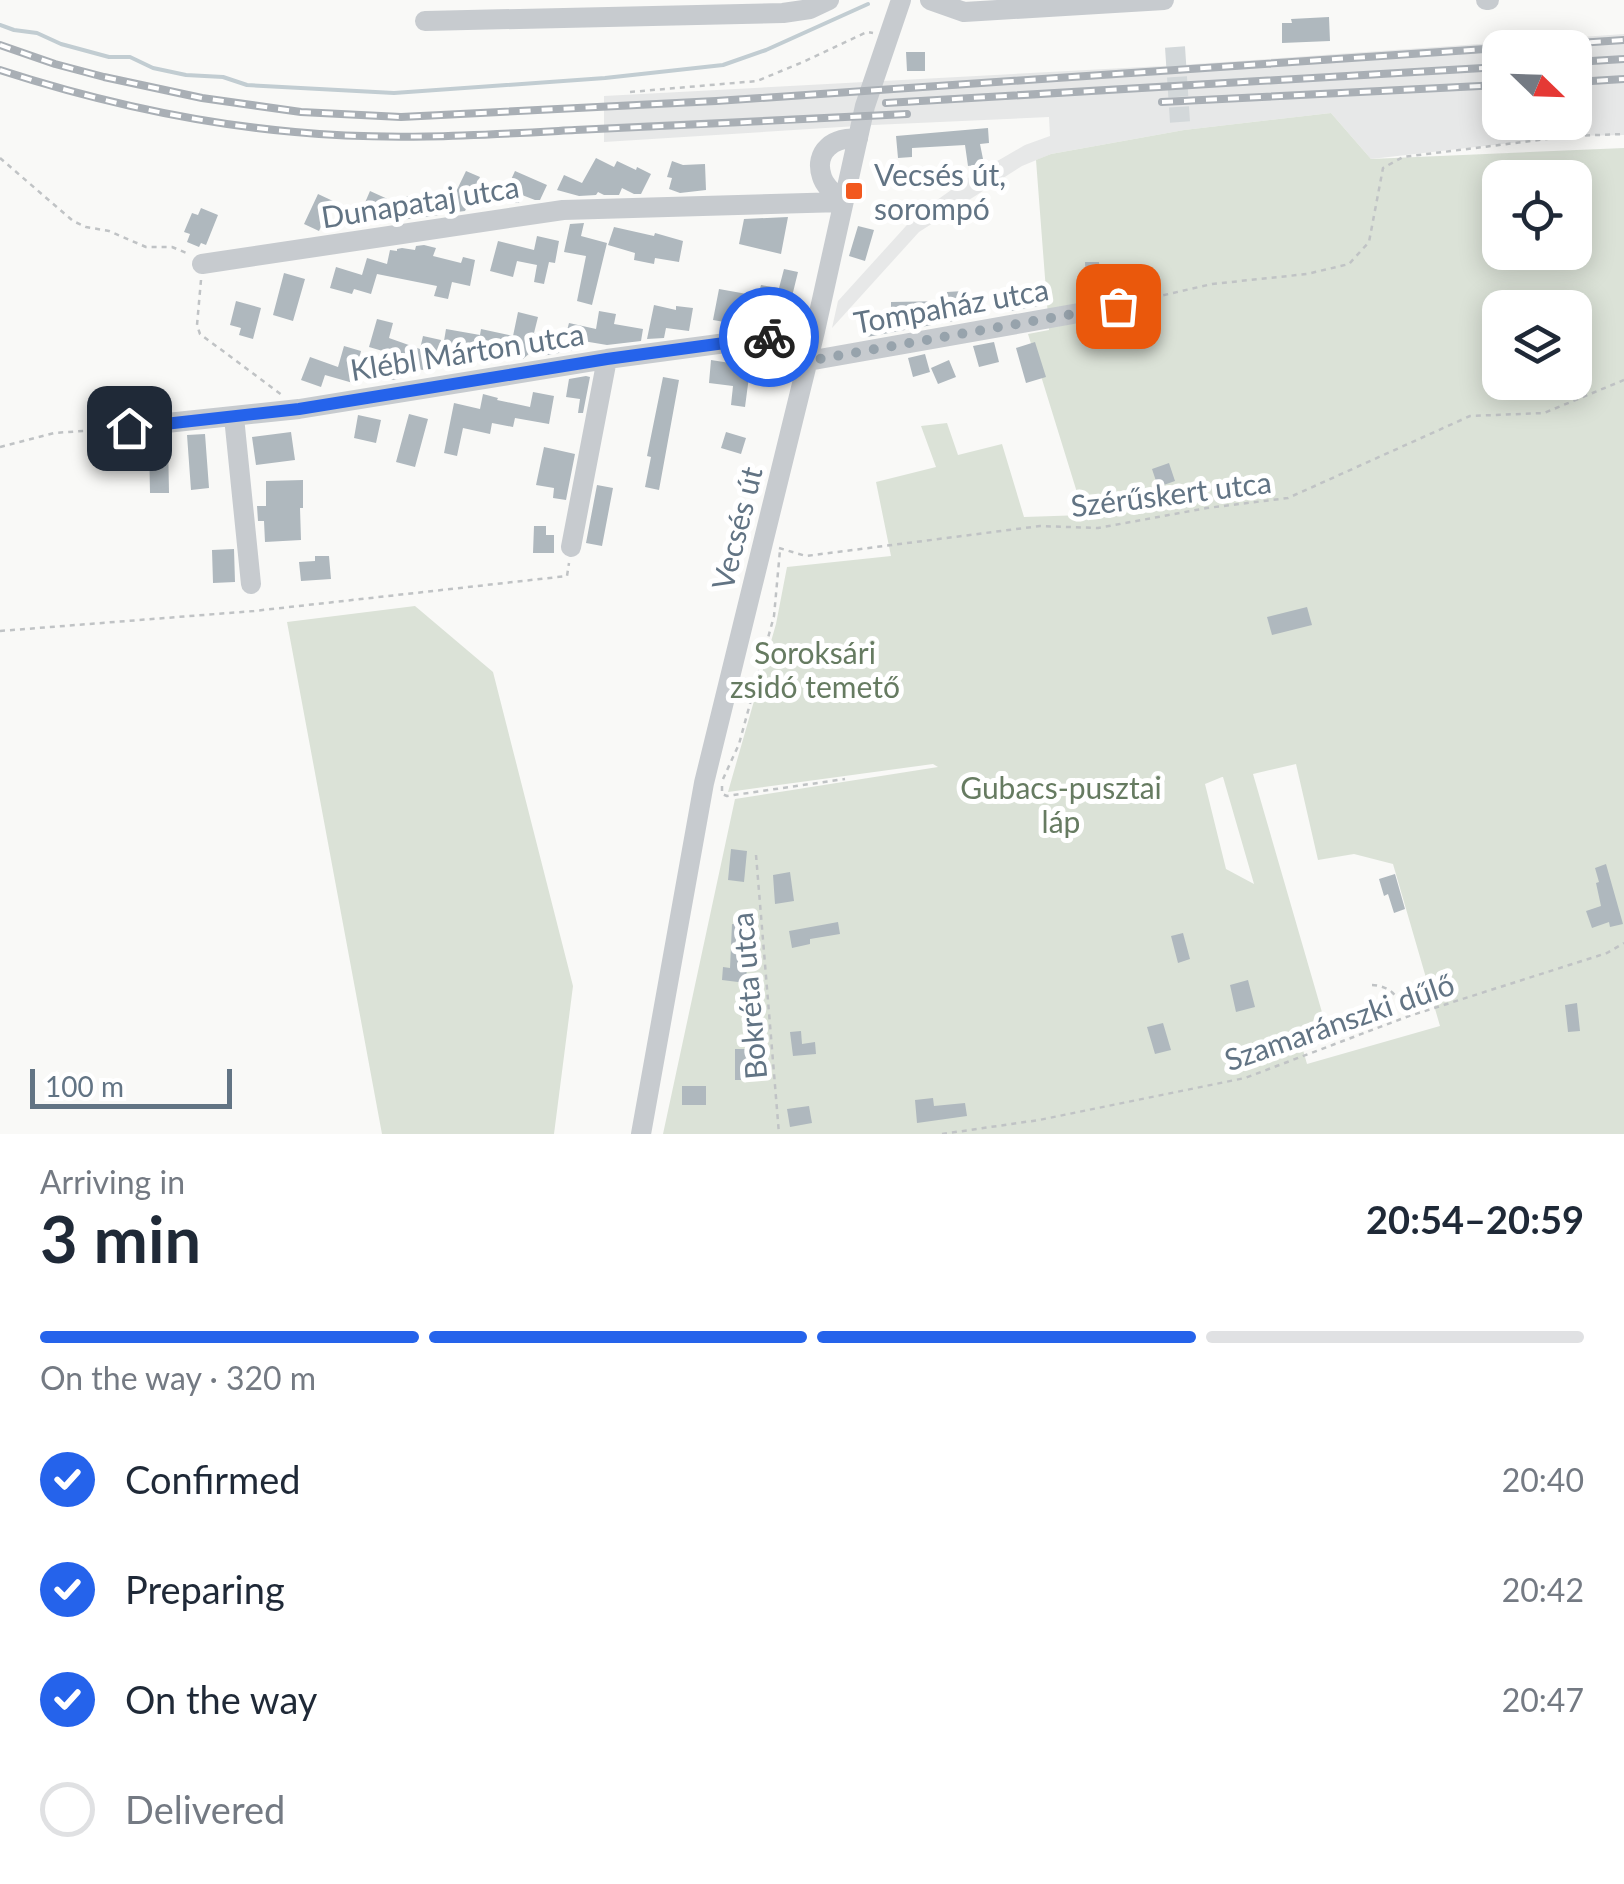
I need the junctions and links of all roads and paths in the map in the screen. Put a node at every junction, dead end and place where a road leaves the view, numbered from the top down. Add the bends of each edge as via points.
1 (829, 0) edge
2 (901, 0) edge
3 (930, 0) edge
4 (1164, 0) edge
5 (425, 21) dead end
6 (888, 36) junction
7 (630, 92) dead end
8 (1624, 134) edge
9 (858, 139) junction
10 (0, 158) edge
11 (843, 202) junction
12 (202, 264) junction
13 (1118, 306) joint
14 (815, 331) junction
15 (607, 359) junction
16 (808, 361) junction
17 (1624, 380) edge
18 (299, 409) junction
19 (234, 417) junction
20 (129, 428) joint
21 (0, 447) edge
22 (571, 547) joint
23 (251, 584) dead end
24 (0, 631) edge
25 (845, 779) dead end
26 (756, 855) dead end
27 (1624, 943) edge
28 (1372, 985) dead end
29 (1409, 1016) junction
30 (641, 1134) edge
31 (779, 1134) edge
32 (942, 1134) edge

1 - 5 street via 782,14
2 - 6 street, Vecsés út
3 - 4 street via 964,12
6 - 7 path via 866,32 757,81
6 - 9 street, Vecsés út
8 - 13 path via 1403,157 1383,168 1369,242 1349,264
9 - 11 street, Vecsés út
9 - 11 street via 837,139 822,158 823,181
10 - 12 path via 73,221 146,247 172,246
11 - 12 street, Dunapataj utca via 563,210
11 - 14 street, Vecsés út
12 - 18 path via 200,334
13 - 16 street, Tompaház utca
14 - 15 street, Klébl Márton utca
14 - 16 street, Vecsés út
15 - 18 street, Klébl Márton utca
15 - 22 street
16 - 30 street, Vecsés út via 704,783
17 - 25 path, Szérűskert utca via 1544,413 1470,416 1288,498 1098,528 1040,526 806,556 780,548 774,616 722,794
18 - 19 street, Klébl Márton utca
19 - 20 street, Klébl Márton utca
19 - 23 street
20 - 21 path via 54,433
22 - 24 path via 567,576
26 - 31 path, Bokréta utca
27 - 29 path, Szamaránszki dűlő
28 - 29 path via 1397,995
29 - 32 path, Szamaránszki dűlő via 1245,1078

